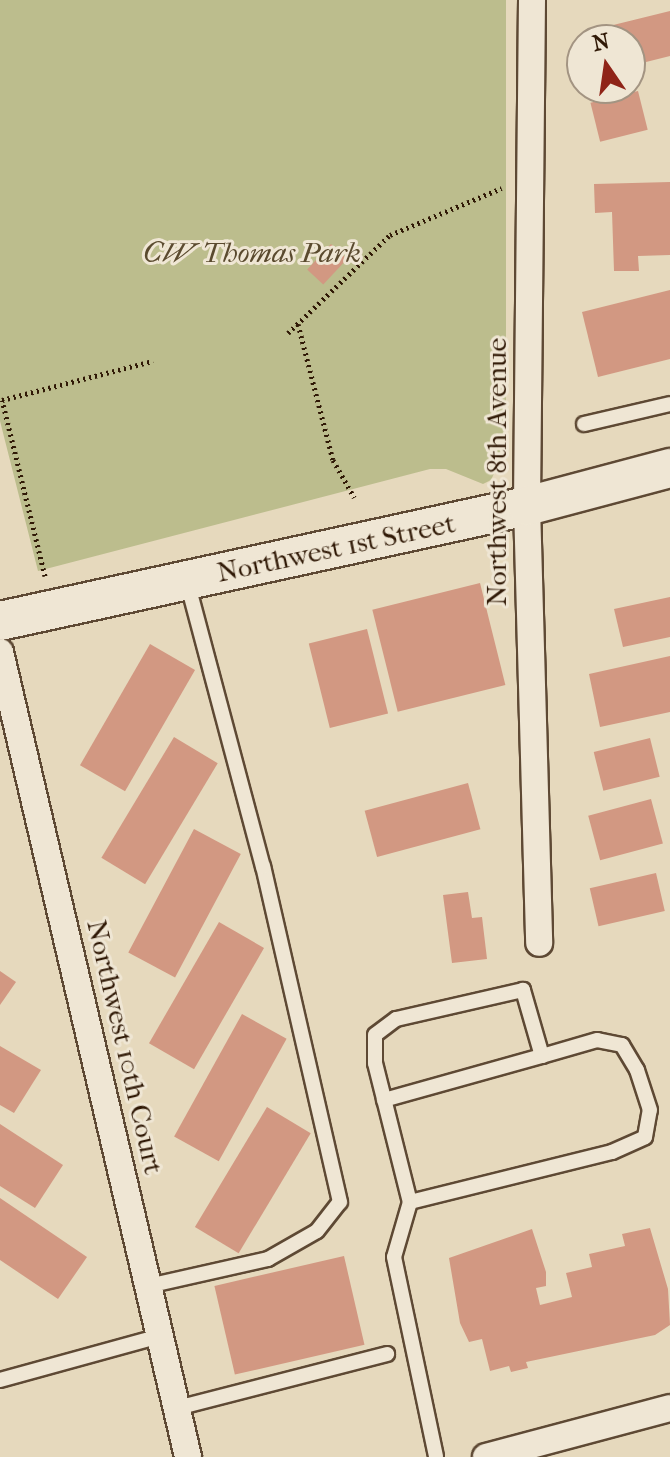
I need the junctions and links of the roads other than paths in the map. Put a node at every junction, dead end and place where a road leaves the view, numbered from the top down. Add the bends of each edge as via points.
1 (532, 0) edge
2 (670, 404) edge
3 (584, 424) dead end
4 (670, 468) edge
5 (527, 506) junction
6 (187, 580) junction
7 (0, 621) edge
8 (0, 652) edge
9 (539, 943) dead end
10 (542, 1056) junction
11 (384, 1100) junction
12 (410, 1202) junction
13 (148, 1286) junction
14 (160, 1336) junction
15 (387, 1354) dead end
16 (0, 1380) edge
17 (177, 1408) junction
18 (670, 1408) edge
19 (559, 1447) edge
20 (188, 1457) edge
21 (436, 1457) edge
22 (486, 1457) edge

1 - 5 street, Northwest 8th Avenue
2 - 3 lane
4 - 5 street, Northwest 1st Street
5 - 6 street, Northwest 1st Street
5 - 9 street, Northwest 8th Avenue
6 - 7 street, Northwest 1st Street
6 - 13 lane via 263,867 340,1202 317,1231 268,1259
8 - 13 street, Northwest 10th Court
10 - 11 lane
10 - 11 lane via 523,990 396,1019 375,1035
10 - 12 lane via 597,1040 622,1045 650,1110 645,1137 612,1152
11 - 12 lane
12 - 21 lane via 394,1257
13 - 14 street, Northwest 10th Court
14 - 16 lane
14 - 17 street, Northwest 10th Court
15 - 17 lane
17 - 20 street, Northwest 10th Court
18 - 19 street
19 - 22 street

